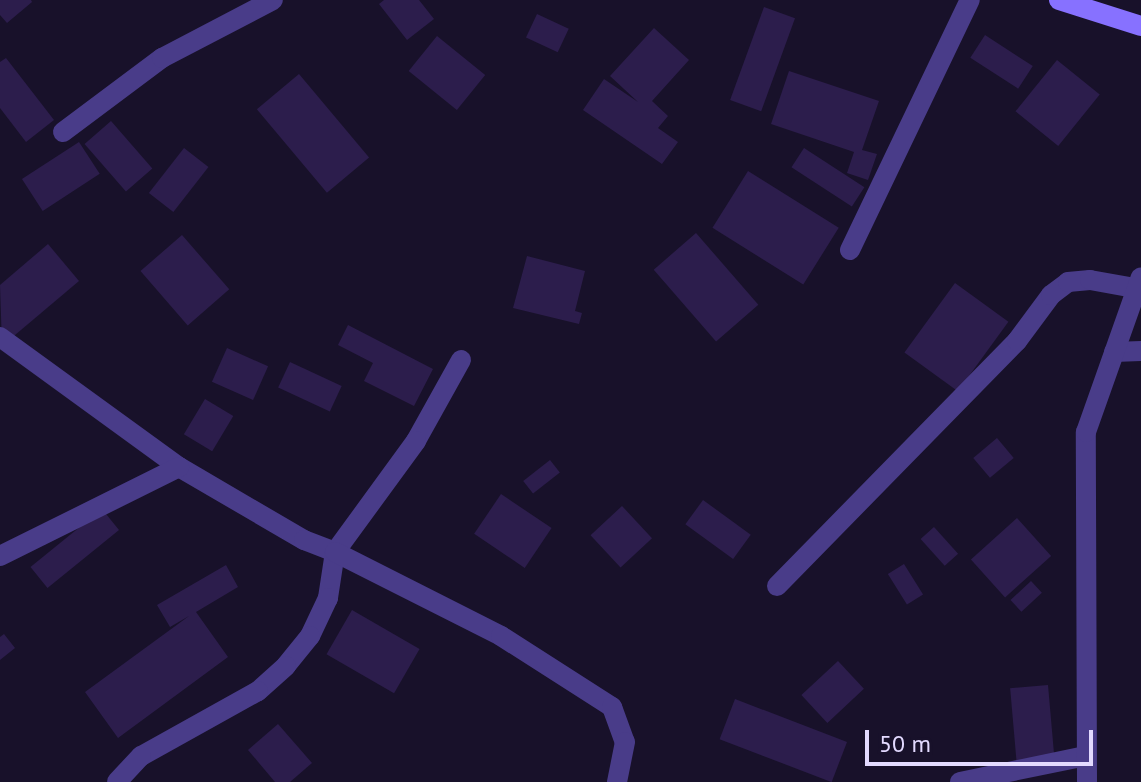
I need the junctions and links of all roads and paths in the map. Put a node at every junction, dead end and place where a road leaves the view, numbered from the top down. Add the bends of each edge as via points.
1 (273, 0) edge
2 (970, 0) edge
3 (1059, 0) edge
4 (1141, 26) edge
5 (63, 132) dead end
6 (850, 250) dead end
7 (1138, 283) edge
8 (0, 337) edge
9 (1141, 351) edge
10 (1114, 352) junction
11 (461, 360) dead end
12 (179, 467) junction
13 (335, 552) junction
14 (0, 556) edge
15 (777, 586) dead end
16 (1086, 756) junction
17 (117, 782) edge
18 (617, 782) edge
19 (960, 782) edge
20 (1087, 782) edge

1 - 5 street via 162,58
2 - 6 street
3 - 4 street
7 - 10 street
7 - 15 street via 1068,282 1051,295 1017,341
8 - 12 street
9 - 10 street
10 - 16 street via 1086,432
11 - 13 street via 416,441
12 - 13 street via 304,540
12 - 14 street
13 - 17 street via 328,598 310,636 286,666 258,691 141,756
13 - 18 street via 501,636 612,707 625,742
16 - 19 street
16 - 20 street

